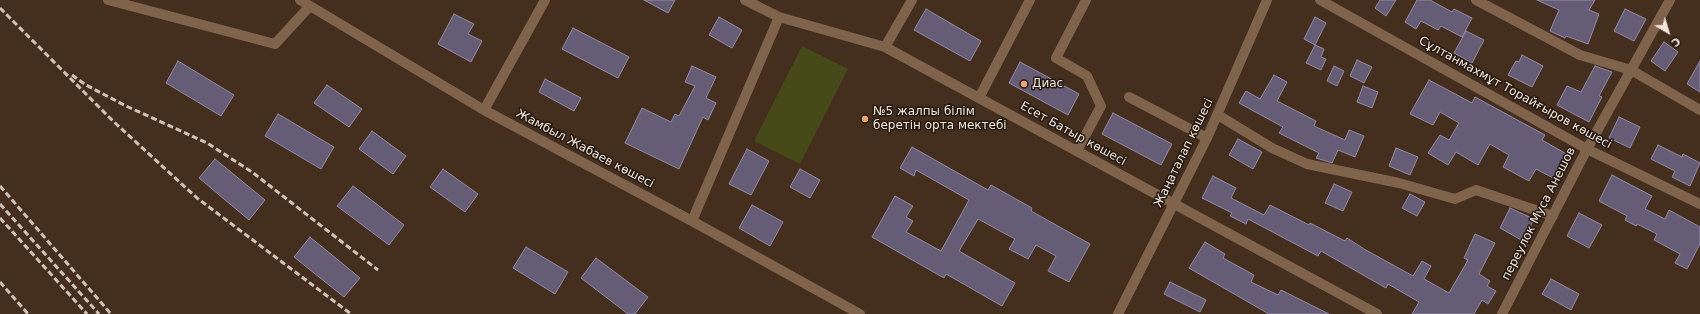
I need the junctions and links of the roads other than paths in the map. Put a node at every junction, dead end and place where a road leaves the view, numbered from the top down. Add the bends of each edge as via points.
1 (108, 0) edge
2 (300, 0) edge
3 (546, 0) edge
4 (745, 0) edge
5 (912, 0) edge
6 (1030, 0) edge
7 (1086, 0) edge
8 (1267, 0) edge
9 (1320, 0) edge
10 (1476, 0) edge
11 (1669, 0) edge
12 (310, 6) junction
13 (779, 17) junction
14 (885, 46) junction
15 (1631, 70) junction
16 (1129, 97) dead end
17 (979, 98) junction
18 (484, 110) junction
19 (1700, 110) edge
20 (1218, 115) junction
21 (1207, 138) junction
22 (1587, 149) junction
23 (1077, 151) junction
24 (1174, 203) junction
25 (1700, 204) edge
26 (1553, 216) junction
27 (692, 221) junction
28 (860, 314) edge
29 (1118, 314) edge
30 (1377, 314) edge
31 (1502, 314) edge

1 - 12 street via 275,44
2 - 12 street, Жамбыл Жабаев көшесі
3 - 18 street
4 - 13 street, Есет Батыр көшесі
5 - 14 street
6 - 17 street
7 - 23 street via 1056,58 1088,76 1101,106
8 - 20 street, Жаңаталап көшесі
9 - 22 street, Сұлтанмахмұт Торайғыров көшесі
10 - 15 street via 1580,55
11 - 15 street, переулок Муса Анешов
12 - 18 street, Жамбыл Жабаев көшесі
13 - 14 street, Есет Батыр көшесі
13 - 27 street
14 - 17 street, Есет Батыр көшесі
15 - 19 street
15 - 22 street, переулок Муса Анешов
16 - 21 street
17 - 23 street, Есет Батыр көшесі
18 - 27 street, Жамбыл Жабаев көшесі
20 - 21 street, Жаңаталап көшесі
20 - 26 street via 1272,148 1307,164 1399,183 1455,199 1476,190
21 - 24 street, Жаңаталап көшесі
22 - 25 street, Сұлтанмахмұт Торайғыров көшесі
22 - 26 street, переулок Муса Анешов
23 - 24 street, Есет Батыр көшесі
24 - 29 street, Жаңаталап көшесі
24 - 30 street, Есет Батыр көшесі
26 - 31 street, переулок Муса Анешов
27 - 28 street, Жамбыл Жабаев көшесі

